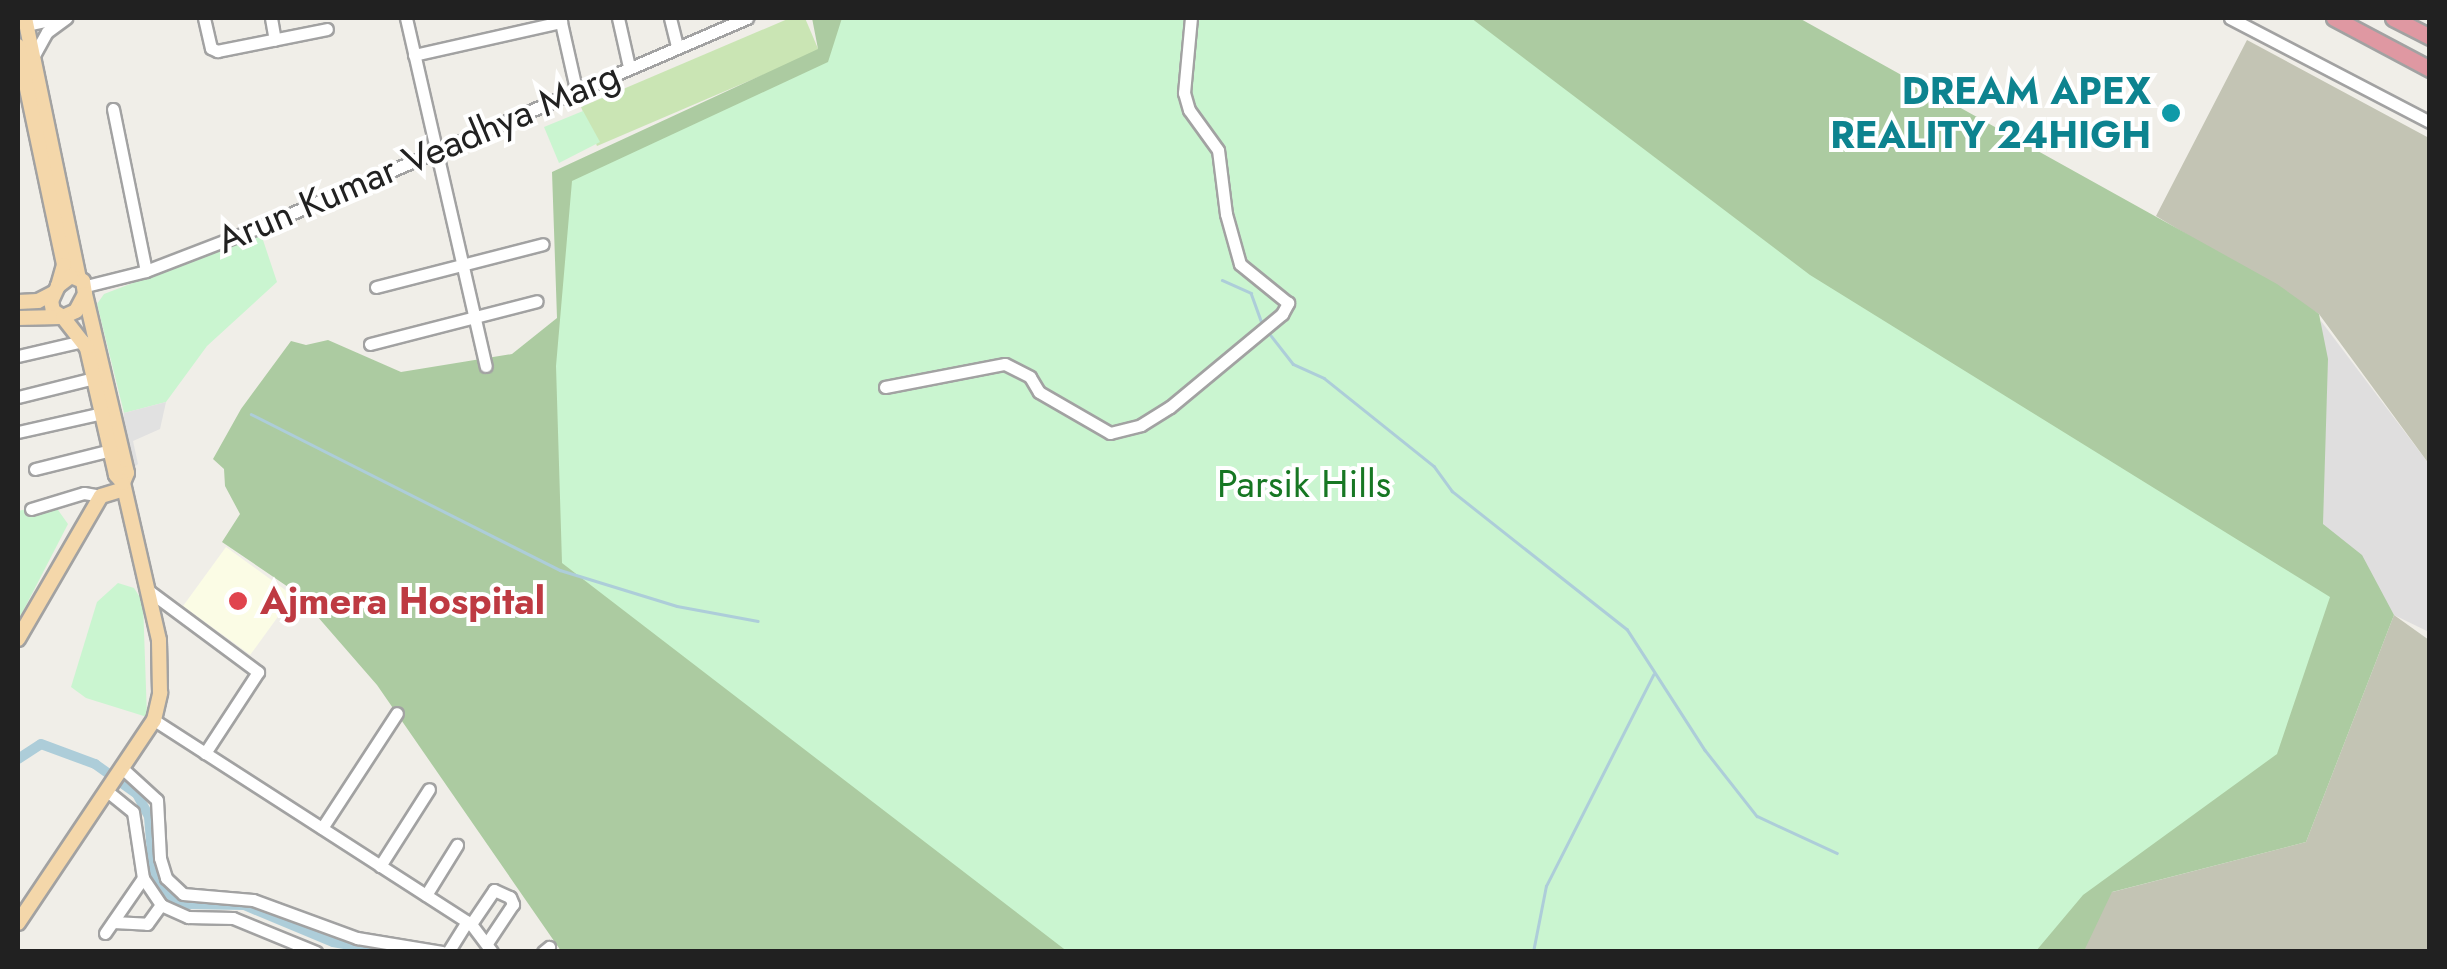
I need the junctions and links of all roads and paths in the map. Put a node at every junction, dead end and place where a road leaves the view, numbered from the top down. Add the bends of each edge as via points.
1 (62, 18) edge
2 (204, 18) edge
3 (271, 18) edge
4 (406, 18) edge
5 (618, 18) edge
6 (670, 18) edge
7 (747, 18) edge
8 (1191, 18) edge
9 (2230, 18) edge
10 (2334, 18) edge
11 (2393, 18) edge
12 (561, 20) edge
13 (26, 22) edge
14 (726, 22) edge
15 (327, 28) dead end
16 (2430, 37) edge
17 (275, 40) junction
18 (18, 46) edge
19 (677, 47) junction
20 (414, 55) junction
21 (33, 57) junction
22 (628, 67) junction
23 (2430, 69) edge
24 (576, 89) junction
25 (112, 110) dead end
26 (2430, 122) edge
27 (436, 148) junction
28 (544, 244) dead end
29 (463, 264) junction
30 (146, 271) junction
31 (83, 286) junction
32 (376, 286) dead end
33 (56, 289) junction
34 (537, 301) dead end
35 (18, 302) edge
36 (61, 317) junction
37 (475, 317) junction
38 (18, 318) edge
39 (83, 341) junction
40 (370, 344) dead end
41 (18, 356) edge
42 (486, 366) dead end
43 (94, 378) junction
44 (885, 387) dead end
45 (18, 396) edge
46 (102, 412) junction
47 (18, 432) edge
48 (110, 450) junction
49 (34, 469) dead end
50 (124, 486) junction
51 (102, 496) junction
52 (31, 509) dead end
53 (150, 591) junction
54 (18, 640) edge
55 (398, 713) dead end
56 (154, 720) junction
57 (205, 753) junction
58 (121, 769) junction
59 (108, 789) junction
60 (428, 789) dead end
61 (322, 828) junction
62 (457, 845) dead end
63 (380, 866) junction
64 (143, 878) junction
65 (426, 896) junction
66 (161, 905) junction
67 (472, 920) junction
68 (113, 922) junction
69 (18, 923) edge
70 (497, 928) junction
71 (105, 934) dead end
72 (490, 947) edge
73 (311, 951) edge
74 (445, 952) edge

1 - 13 street
1 - 21 street
2 - 17 street via 214,50
3 - 17 street
4 - 20 street
5 - 22 street
6 - 19 street
7 - 14 street, Arun Kumar Veadhya Marg
8 - 44 street via 1184,94 1218,150 1240,264 1288,303 1266,330 1170,407 1110,433 1005,364
9 - 26 street
10 - 23 highway
11 - 16 highway
12 - 20 street
12 - 24 street
13 - 21 main road
14 - 19 street, Arun Kumar Veadhya Marg
15 - 17 street
18 - 33 main road via 64,265
19 - 22 street, Arun Kumar Veadhya Marg
20 - 27 street
21 - 31 main road
22 - 24 street, Arun Kumar Veadhya Marg
24 - 27 street, Arun Kumar Veadhya Marg
25 - 30 street
27 - 29 street
27 - 30 street, Arun Kumar Veadhya Marg
28 - 29 street
29 - 32 street
29 - 37 street
30 - 31 street, Arun Kumar Veadhya Marg
31 - 33 main road via 71,276
31 - 36 main road via 76,312
31 - 50 main road via 127,473
33 - 35 main road via 38,301
33 - 36 main road via 52,308
34 - 37 street
36 - 38 main road
36 - 39 main road
37 - 40 street
37 - 42 street
39 - 41 street
39 - 43 main road
43 - 45 street
43 - 46 main road
46 - 47 street
46 - 48 main road
48 - 49 street
48 - 50 main road
50 - 51 main road
50 - 53 main road
51 - 52 street via 84,493
51 - 54 main road
53 - 56 main road via 161,669
53 - 57 street via 258,672
55 - 61 street
56 - 57 street
56 - 58 main road
57 - 61 street
58 - 59 main road
58 - 74 street via 158,800 160,858 166,878 183,894 253,900 357,938
59 - 64 street via 134,812
59 - 69 main road
60 - 63 street
61 - 63 street
62 - 65 street
63 - 65 street
64 - 66 street
64 - 68 street
65 - 67 street
66 - 68 street via 147,924
66 - 73 street via 188,917 233,918
67 - 70 street
67 - 70 street via 500,890 512,904
67 - 72 street
67 - 74 street
68 - 71 street
70 - 72 street

